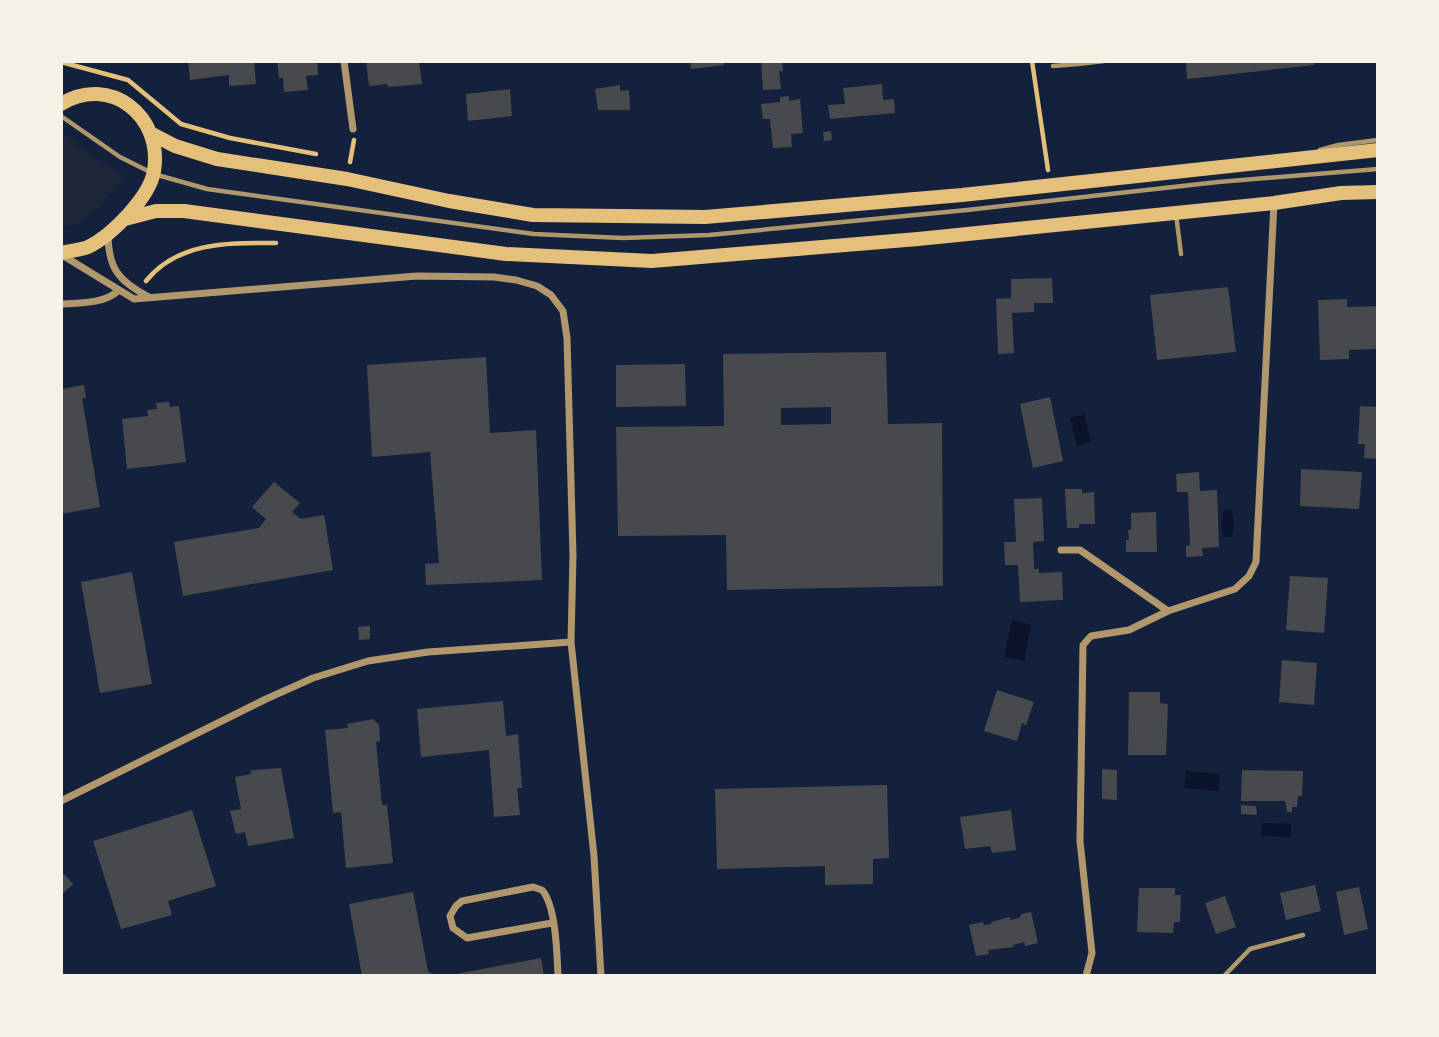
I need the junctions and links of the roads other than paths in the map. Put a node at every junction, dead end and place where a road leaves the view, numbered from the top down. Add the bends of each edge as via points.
1 (344, 61) edge
2 (1104, 61) edge
3 (1078, 62) edge
4 (1053, 66) dead end
5 (61, 104) edge
6 (61, 116) edge
7 (353, 129) dead end
8 (152, 134) junction
9 (1378, 140) edge
10 (1378, 150) edge
11 (1286, 159) junction
12 (1378, 169) edge
13 (154, 174) junction
14 (1378, 192) edge
15 (1274, 203) junction
16 (1176, 214) junction
17 (125, 219) junction
18 (108, 233) junction
19 (61, 254) edge
20 (1181, 254) dead end
21 (118, 290) junction
22 (150, 298) junction
23 (61, 304) edge
24 (1061, 550) dead end
25 (1168, 611) junction
26 (571, 642) junction
27 (61, 800) edge
28 (552, 923) junction
29 (1303, 934) dead end
30 (558, 976) edge
31 (601, 976) edge
32 (1086, 976) edge
33 (1224, 976) edge

1 - 7 street
2 - 3 lane
3 - 4 lane
5 - 8 main road via 95,93 117,98 136,111
6 - 13 lane via 120,157
8 - 11 main road via 217,159 533,215 705,216 962,195
8 - 13 main road
9 - 11 lane
10 - 11 main road
12 - 13 lane via 723,233 623,238 534,234 342,209 207,189
13 - 17 main road
14 - 15 main road
15 - 16 main road
15 - 25 street via 1256,562 1235,589
16 - 17 main road via 652,261 506,254 184,211 156,211
16 - 20 lane
17 - 18 main road
18 - 19 main road via 88,247
18 - 22 street via 111,263 125,282
19 - 21 street
21 - 22 street via 134,299
21 - 23 street via 95,301
22 - 26 street via 417,276 516,280 551,295 563,311 568,338
24 - 25 street via 1080,550
25 - 32 street via 1129,630 1091,636 1083,645 1080,841 1092,953
26 - 27 street via 428,652 368,661 313,678
26 - 31 street via 594,856
28 - 28 street via 547,895 533,887 462,901 450,916 453,928 467,938
28 - 30 street
29 - 33 lane via 1250,949

